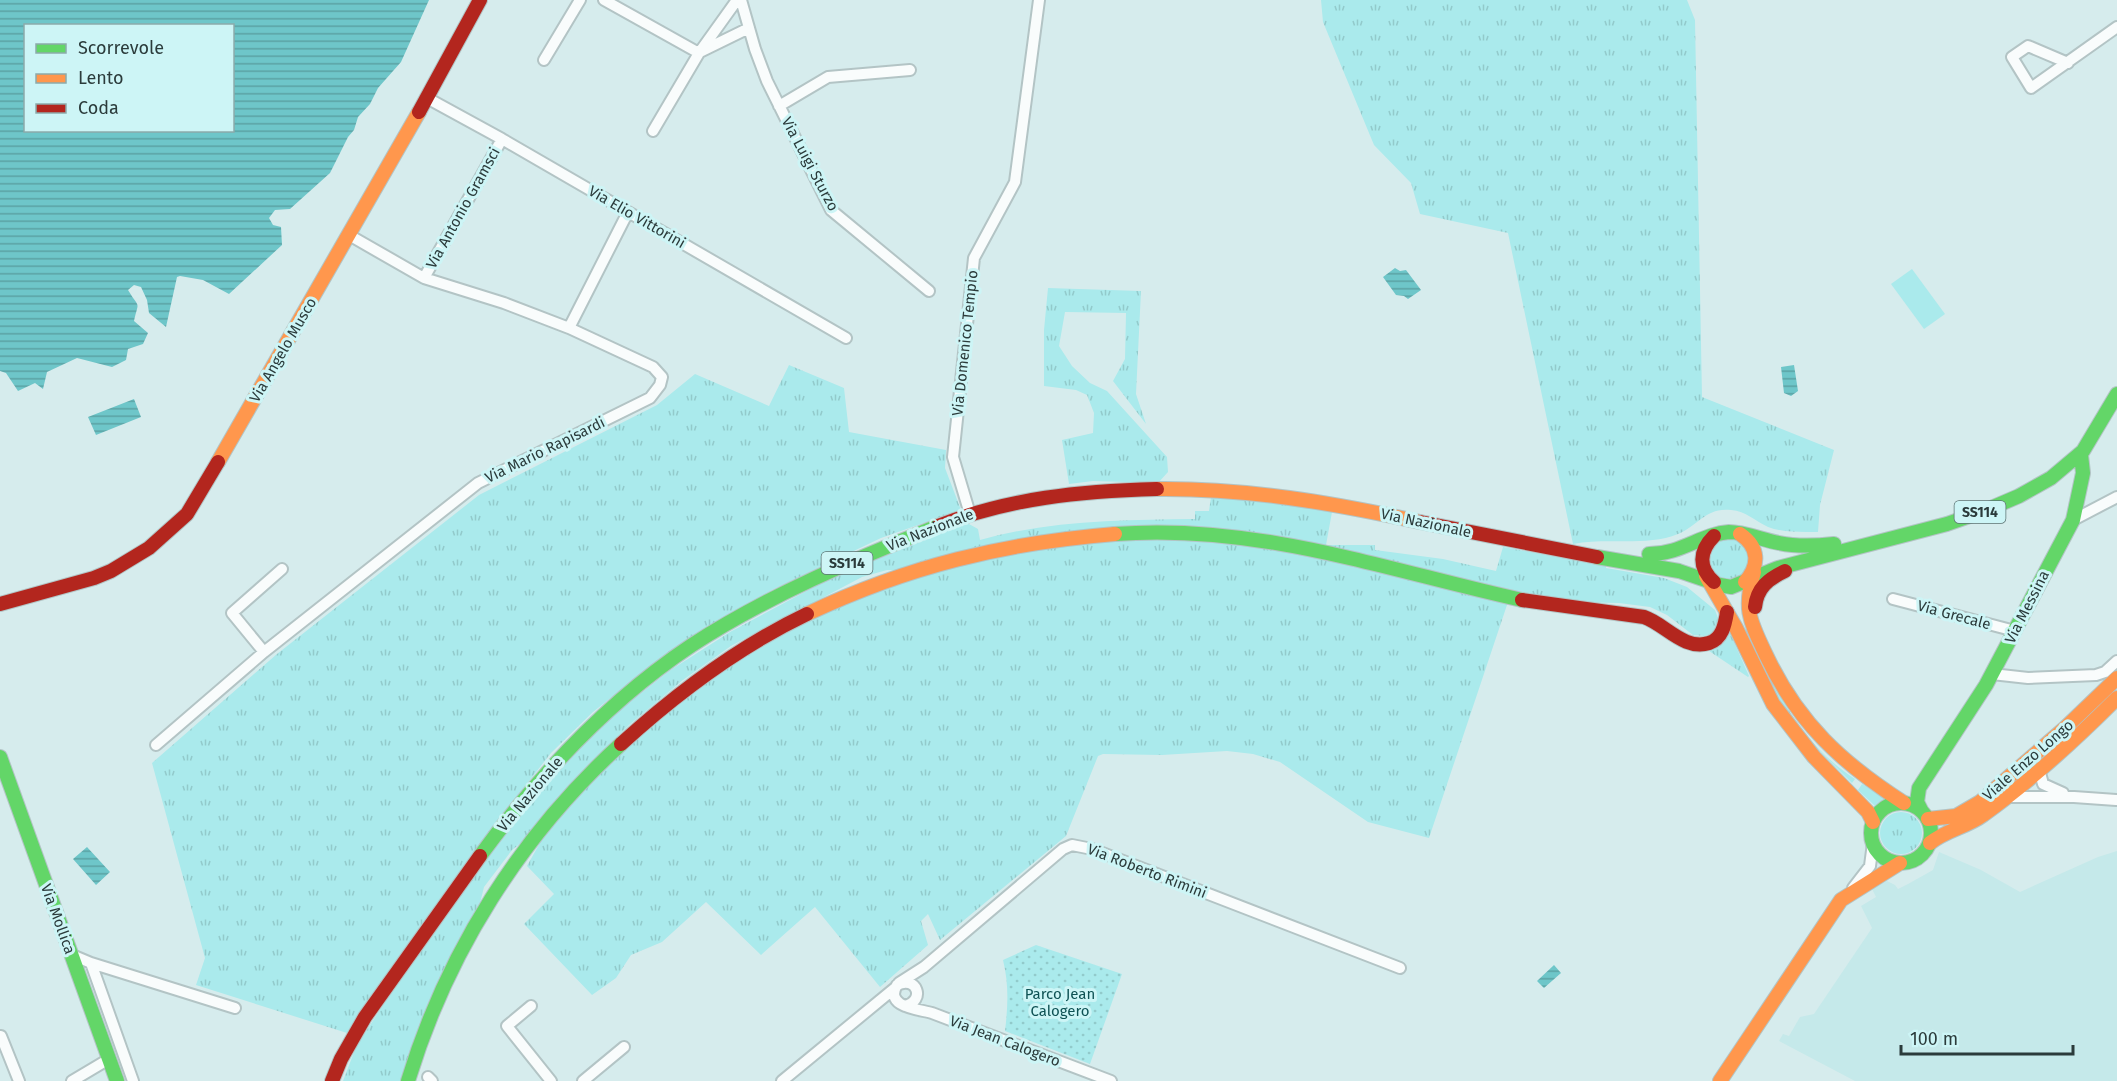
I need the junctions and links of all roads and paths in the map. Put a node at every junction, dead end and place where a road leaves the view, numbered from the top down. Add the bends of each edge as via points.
1 (480, 0) edge
2 (580, 0) edge
3 (604, 0) edge
4 (739, 0) edge
5 (1039, 0) edge
6 (2117, 27) edge
7 (749, 28) junction
8 (699, 53) junction
9 (544, 60) dead end
10 (2068, 63) junction
11 (910, 70) dead end
12 (427, 98) junction
13 (779, 105) junction
14 (653, 131) dead end
15 (502, 139) junction
16 (628, 212) junction
17 (349, 235) junction
18 (424, 278) junction
19 (929, 291) dead end
20 (569, 328) junction
21 (846, 338) dead end
22 (2117, 394) edge
23 (2081, 455) junction
24 (2117, 497) edge
25 (970, 514) junction
26 (2073, 520) junction
27 (1739, 534) junction
28 (1714, 536) junction
29 (1892, 538) junction
30 (1782, 544) junction
31 (1575, 553) junction
32 (1649, 554) junction
33 (1821, 556) junction
34 (282, 569) dead end
35 (1751, 576) junction
36 (1712, 584) junction
37 (1893, 599) dead end
38 (0, 604) edge
39 (1727, 612) junction
40 (2015, 631) junction
41 (1758, 634) junction
42 (264, 652) junction
43 (2117, 661) edge
44 (1992, 674) junction
45 (2117, 678) edge
46 (2116, 700) edge
47 (156, 744) dead end
48 (0, 757) edge
49 (2039, 769) junction
50 (2074, 796) junction
51 (2004, 798) junction
52 (2116, 800) edge
53 (1904, 803) junction
54 (1924, 814) junction
55 (1874, 822) junction
56 (1873, 843) junction
57 (1930, 843) junction
58 (1900, 863) junction
59 (1841, 900) junction
60 (72, 955) junction
61 (91, 963) junction
62 (924, 967) junction
63 (1400, 968) dead end
64 (897, 986) junction
65 (916, 991) junction
66 (902, 1005) junction
67 (531, 1006) dead end
68 (236, 1008) dead end
69 (870, 1010) junction
70 (932, 1013) junction
71 (1, 1035) edge
72 (624, 1047) dead end
73 (109, 1059) junction
74 (19, 1081) edge
75 (72, 1081) edge
76 (117, 1081) edge
77 (133, 1081) edge
78 (332, 1081) edge
79 (408, 1081) edge
80 (551, 1081) edge
81 (583, 1081) edge
82 (782, 1081) edge
83 (1111, 1081) edge
84 (1720, 1081) edge

1 - 12 main road, Via Angelo Musco
2 - 9 street
3 - 8 street
4 - 7 street, Via Luigi Sturzo
4 - 8 street
5 - 25 street, Via Domenico Tempio via 1014,182 974,258 953,457
6 - 10 street
7 - 8 street
7 - 13 street, Via Luigi Sturzo
8 - 14 street
10 - 10 street via 2031,88 2012,57 2028,46
11 - 13 street via 828,77
12 - 15 street, Via Elio Vittorini
12 - 17 main road, Via Angelo Musco
13 - 19 street, Via Luigi Sturzo via 831,210
15 - 16 street, Via Elio Vittorini
15 - 18 street, Via Antonio Gramsci
16 - 20 street
16 - 21 street, Via Elio Vittorini
17 - 18 street, Via Mario Rapisardi
17 - 38 main road, Via Angelo Musco via 187,514 149,548 111,571
18 - 20 street, Via Mario Rapisardi
20 - 42 street, Via Mario Rapisardi via 653,368 662,376 660,385 650,398 478,483
22 - 23 main road, Via Messina
23 - 26 main road, Via Messina via 2083,473
23 - 29 main road, SS114 via 2032,489 1999,505
24 - 26 street
25 - 31 main road, Via Nazionale / SS114 via 1050,496 1095,492 1239,491 1330,503
25 - 78 main road, Via Nazionale / SS114 via 861,556 778,597 666,663 601,717 521,802 482,853 349,1041
26 - 40 main road, Via Messina
27 - 28 main road via 1731,531
27 - 30 main road
27 - 35 main road via 1756,551
28 - 32 main road via 1662,556
28 - 36 main road via 1704,546 1701,560
29 - 30 main road via 1807,547
29 - 33 main road
30 - 32 main road via 1743,523 1723,521 1675,549
31 - 32 main road
31 - 36 main road via 1665,568 1699,576
33 - 35 main road
33 - 41 main road via 1764,583 1755,601
34 - 42 street via 232,613
35 - 36 main road via 1731,587
35 - 41 main road via 1748,612
36 - 39 main road
37 - 40 street, Via Grecale
39 - 55 main road via 1773,704 1814,757
39 - 79 main road via 1726,625 1718,639 1713,643 1689,644 1650,618 1529,601 1304,547 1226,536 1112,535 1032,544 899,575 837,599 738,651 646,721 581,783 525,848 482,914 439,998
40 - 44 main road, Via Messina
41 - 53 main road via 1778,680 1807,724 1845,763
42 - 47 street, Via Mario Rapisardi
43 - 44 street via 2096,675 2028,678
44 - 54 main road, Via Messina via 1919,788 1917,802
45 - 54 main road, Viale Enzo Longo via 2069,726 1979,803 1950,818
46 - 49 main road, Viale Enzo Longo
48 - 60 main road, Via Mollica
49 - 50 street via 2043,784
49 - 51 main road, Viale Enzo Longo
50 - 51 street
50 - 52 street
51 - 57 main road, Viale Enzo Longo via 1971,822
53 - 54 main road
53 - 55 main road via 1883,809
54 - 57 main road via 1931,831
55 - 56 main road
56 - 58 main road via 1886,859
56 - 59 street via 1870,866
57 - 58 main road via 1917,858
58 - 59 main road
59 - 84 main road
60 - 61 street
60 - 73 main road, Via Mollica
61 - 68 street
61 - 77 street
62 - 63 street, Via Roberto Rimini via 1072,845 1092,849
62 - 64 street
62 - 65 street
64 - 65 street via 906,982
64 - 66 street via 894,1000
64 - 69 street
65 - 66 street via 911,1005
65 - 70 street
66 - 69 street
66 - 70 street, Via Jean Calogero
67 - 80 street via 507,1026
69 - 82 street
70 - 83 street, Via Jean Calogero
71 - 74 street
72 - 81 street
73 - 75 street
73 - 76 main road, Via Mollica

